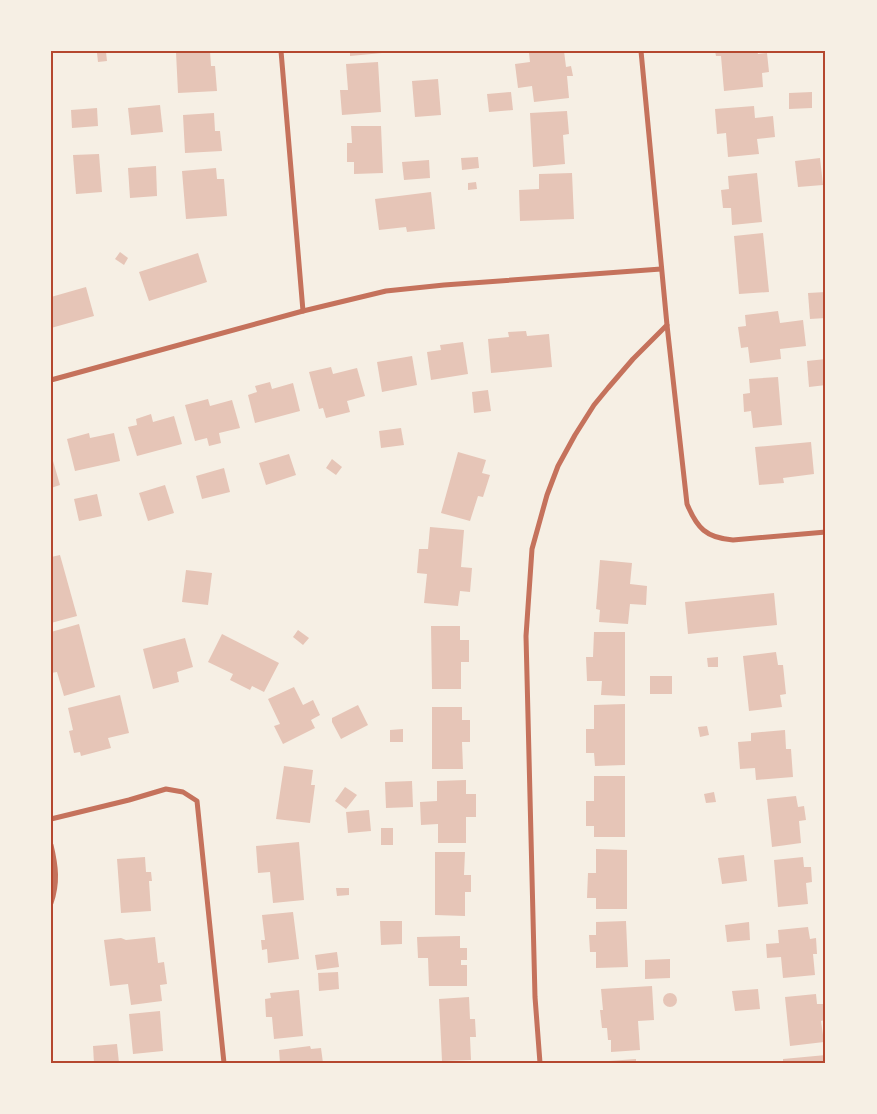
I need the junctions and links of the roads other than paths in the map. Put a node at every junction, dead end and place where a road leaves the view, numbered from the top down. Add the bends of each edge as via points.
1 (281, 51) edge
2 (641, 51) edge
3 (662, 269) junction
4 (303, 311) junction
5 (667, 325) junction
6 (51, 380) edge
7 (826, 532) edge
8 (51, 819) edge
9 (51, 845) edge
10 (51, 903) edge
11 (224, 1063) edge
12 (540, 1063) edge

1 - 4 street
2 - 3 street
3 - 4 street via 386,291
3 - 5 street
4 - 6 street
5 - 7 street via 687,504 694,520 705,532 722,539
5 - 12 street via 608,388 575,435 547,495 532,549 526,636 535,997
8 - 11 street via 166,789 183,792 197,801
9 - 10 street via 56,865 55,893

